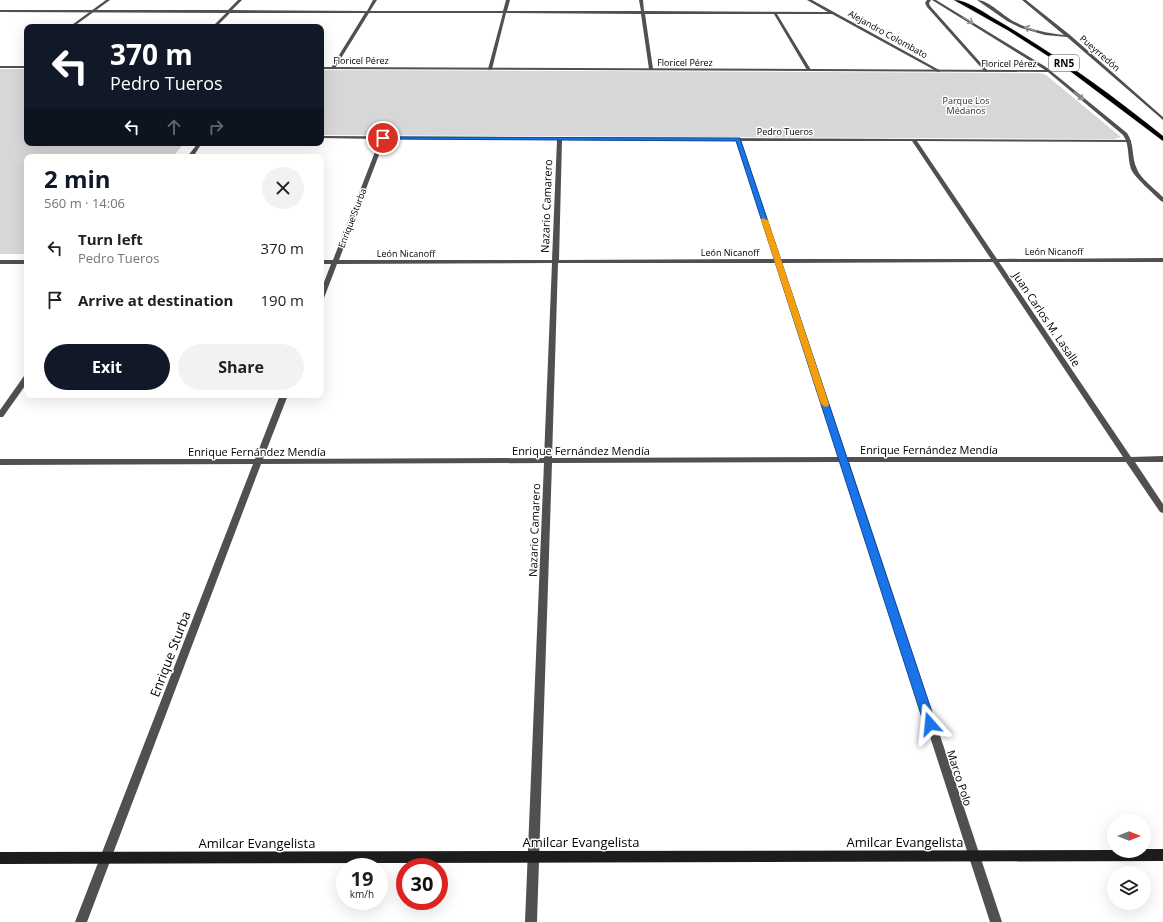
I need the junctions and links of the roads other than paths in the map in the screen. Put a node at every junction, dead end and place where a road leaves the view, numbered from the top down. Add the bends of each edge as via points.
1 (108, 0) edge
2 (240, 0) edge
3 (375, 0) edge
4 (508, 0) edge
5 (641, 0) edge
6 (809, 0) edge
7 (929, 0) edge
8 (934, 0) edge
9 (956, 0) edge
10 (979, 0) edge
11 (1024, 0) edge
12 (0, 10) edge
13 (93, 11) junction
14 (230, 11) junction
15 (368, 12) junction
16 (505, 12) junction
17 (643, 12) junction
18 (775, 13) junction
19 (833, 13) junction
20 (75, 24) edge
21 (217, 24) edge
22 (1068, 36) junction
23 (24, 62) edge
24 (0, 67) edge
25 (18, 67) junction
26 (24, 67) edge
27 (324, 68) edge
28 (333, 68) junction
29 (490, 69) junction
30 (651, 70) junction
31 (809, 70) junction
32 (939, 70) junction
33 (986, 71) junction
34 (1048, 71) junction
35 (1163, 119) edge
36 (324, 137) edge
37 (383, 138) junction
38 (560, 138) junction
39 (738, 139) junction
40 (1163, 139) edge
41 (914, 140) junction
42 (1129, 141) junction
43 (1163, 200) edge
44 (996, 260) junction
45 (1163, 260) edge
46 (555, 261) junction
47 (778, 261) junction
48 (0, 262) edge
49 (24, 262) edge
50 (324, 262) edge
51 (335, 262) junction
52 (324, 290) edge
53 (24, 382) edge
54 (283, 398) edge
55 (0, 415) edge
56 (1129, 459) junction
57 (1163, 459) edge
58 (844, 460) junction
59 (548, 461) junction
60 (0, 462) edge
61 (258, 462) junction
62 (1163, 510) edge
63 (974, 855) junction
64 (1163, 855) edge
65 (534, 856) junction
66 (0, 858) edge
67 (106, 858) junction
68 (81, 922) edge
69 (531, 922) edge
70 (996, 922) edge

1 - 13 street
2 - 14 street
3 - 15 street
4 - 16 street
5 - 17 street
6 - 19 street, Alejandro Colombato
7 - 33 street via 928,6
8 -> 34 street
9 - 40 highway, RN5 via 1012,30 1058,59 1110,96
22 -> 10 street via 1025,28
11 - 22 street, Pueyrredón
12 - 13 street
13 - 14 street
13 - 20 street
14 - 15 street
14 - 21 street
15 - 16 street
15 - 28 street
16 - 17 street
16 - 29 street
17 - 18 street
17 - 30 street
18 - 19 street
18 - 31 street
19 - 32 street, Alejandro Colombato
22 - 35 street, Pueyrredón
23 - 25 street
24 - 25 street
25 - 26 street
27 - 28 street, Floricel Pérez
28 - 29 street, Floricel Pérez
29 - 30 street, Floricel Pérez
30 - 31 street, Floricel Pérez
31 - 32 street, Floricel Pérez
32 - 33 street, Floricel Pérez
33 - 34 street, Floricel Pérez
34 -> 42 street via 1125,134
36 - 37 street, Pedro Tueros
37 - 38 street, Pedro Tueros
37 - 51 street, Enrique Sturba
38 - 39 street, Pedro Tueros
38 - 46 street, Nazario Camarero
39 - 41 street, Pedro Tueros
39 - 47 street, Marco Polo
41 - 42 street, Pedro Tueros
41 - 44 street, Juan Carlos M. Lasalle
42 - 43 street via 1135,172
44 - 45 street, León Nicanoff
44 - 47 street, León Nicanoff
44 - 56 street, Juan Carlos M. Lasalle
46 - 47 street, León Nicanoff
46 - 51 street, León Nicanoff
46 - 59 street, Nazario Camarero
47 - 58 street, Marco Polo
48 - 49 street
50 - 51 street, León Nicanoff
51 - 52 street, Enrique Sturba
53 - 55 street
54 - 61 street, Enrique Sturba
56 - 57 street, Enrique Fernández Mendía
56 - 58 street, Enrique Fernández Mendía
56 - 62 street, Juan Carlos M. Lasalle
58 - 59 street, Enrique Fernández Mendía
58 - 63 street, Marco Polo
59 - 61 street, Enrique Fernández Mendía
59 - 65 street, Nazario Camarero
60 - 61 street, Enrique Fernández Mendía
61 - 67 street, Enrique Sturba
63 - 64 main road, Amilcar Evangelista
63 - 65 main road, Amilcar Evangelista
63 - 70 street, Marco Polo
65 - 67 main road, Amilcar Evangelista
65 - 69 street, Nazario Camarero
66 - 67 main road, Amilcar Evangelista
67 - 68 street, Enrique Sturba

